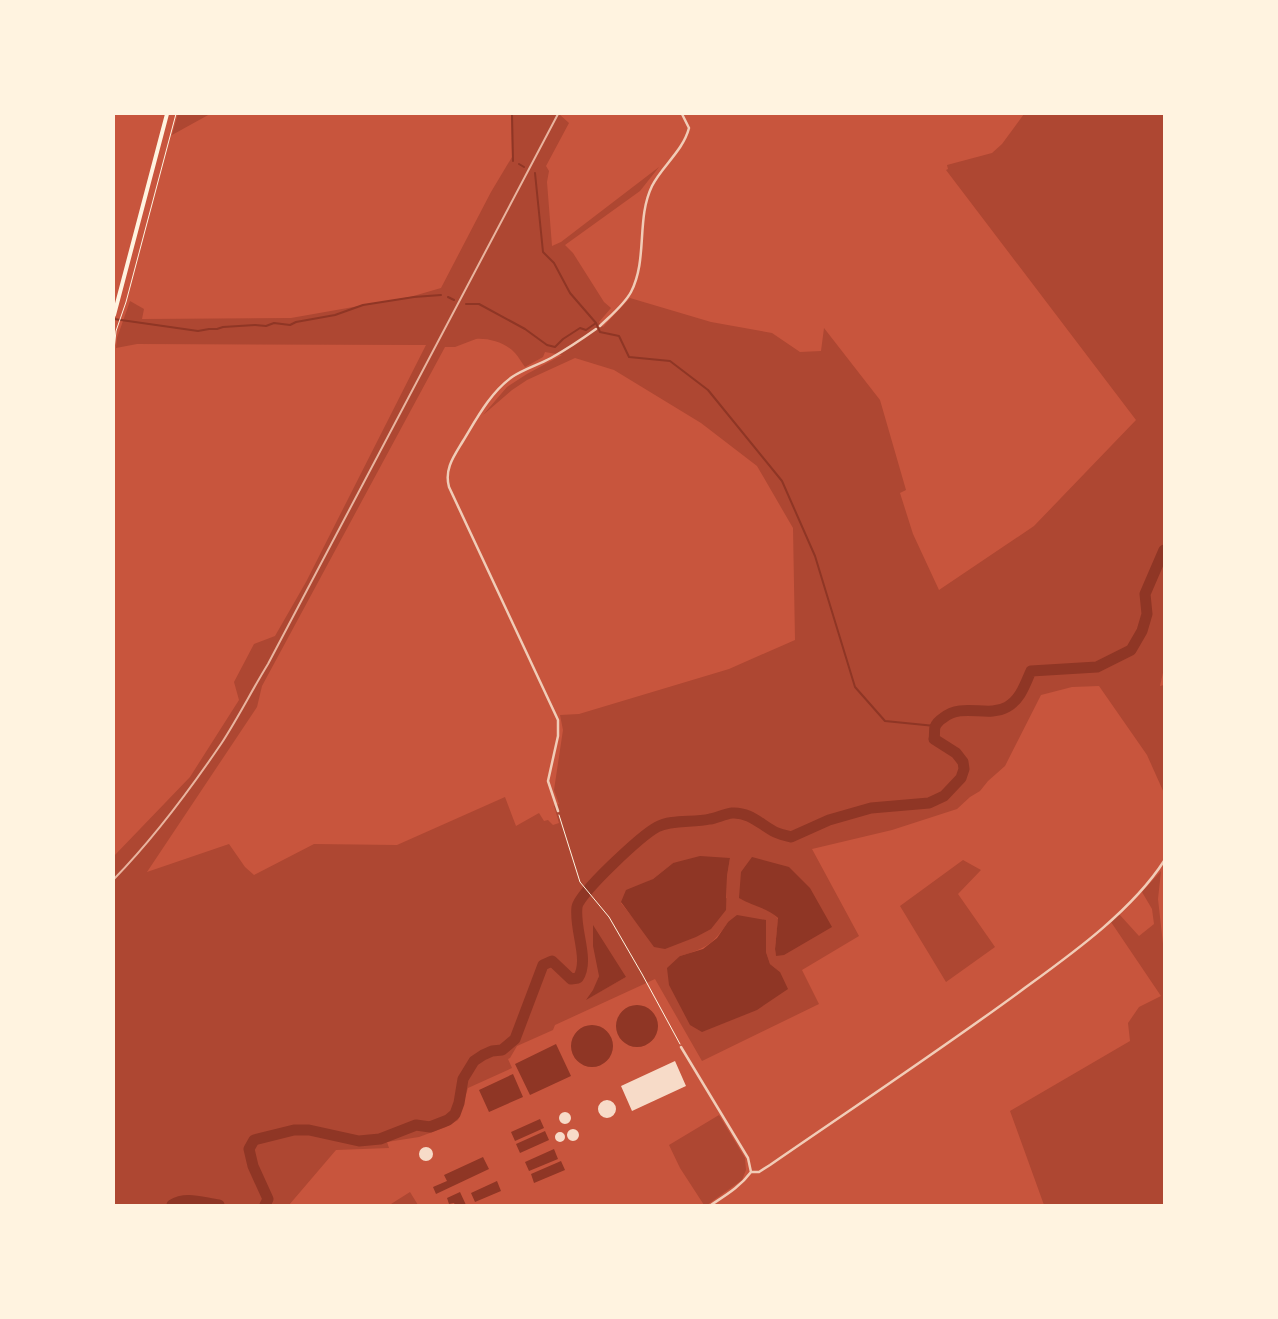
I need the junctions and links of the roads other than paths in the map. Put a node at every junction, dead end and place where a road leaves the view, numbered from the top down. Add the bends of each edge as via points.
1 (167, 114) edge
2 (682, 114) edge
3 (114, 313) edge
4 (600, 326) dead end
5 (596, 329) dead end
6 (558, 811) road end
7 (1164, 862) edge
8 (681, 1047) road end
9 (750, 1172) junction
10 (711, 1205) edge

1 - 3 main road
2 - 4 street via 689,128 681,146 656,179 647,200 637,276 631,293
5 - 6 street via 558,354 518,373 500,387 450,463 447,479 558,720 558,736 548,781
7 - 9 street via 1133,899 1066,958 972,1027 786,1154 759,1172
8 - 9 street via 748,1158
9 - 10 street via 736,1189

